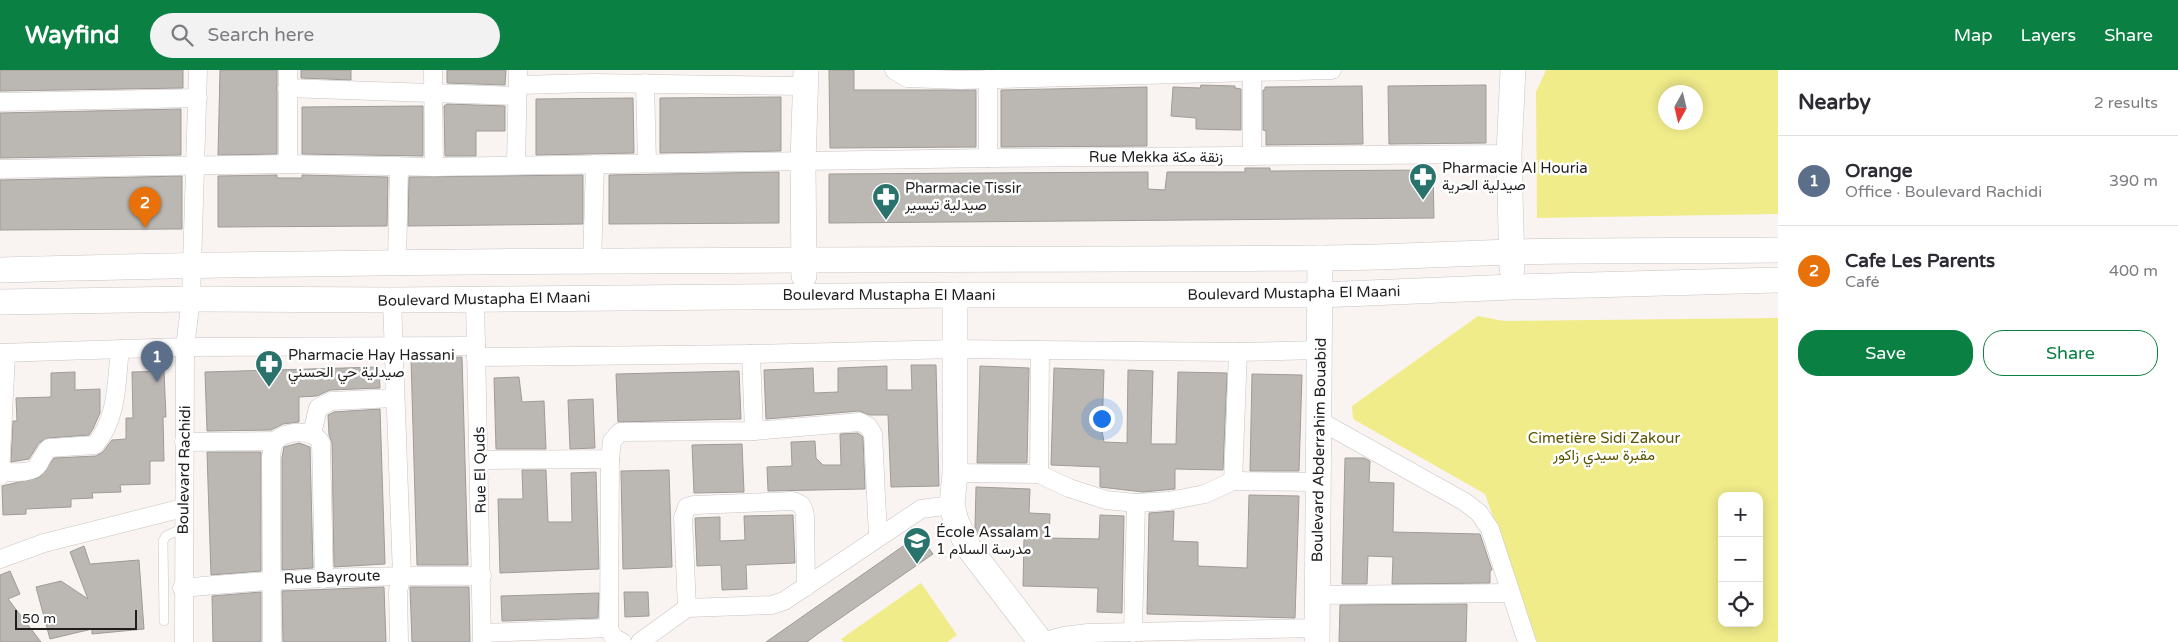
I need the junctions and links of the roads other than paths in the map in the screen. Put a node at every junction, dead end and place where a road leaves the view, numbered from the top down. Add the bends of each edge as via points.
1 (198, 70) edge
2 (288, 70) edge
3 (433, 70) edge
4 (894, 70) edge
5 (1332, 70) edge
6 (1512, 70) edge
7 (1252, 71) edge
8 (961, 75) edge
9 (593, 76) edge
10 (664, 77) edge
11 (806, 78) edge
12 (988, 79) junction
13 (518, 84) edge
14 (645, 84) junction
15 (287, 88) junction
16 (433, 92) junction
17 (198, 98) junction
18 (0, 102) edge
19 (1509, 154) junction
20 (1252, 156) junction
21 (988, 158) junction
22 (647, 162) junction
23 (803, 162) junction
24 (288, 164) junction
25 (516, 164) junction
26 (595, 164) junction
27 (194, 165) junction
28 (399, 166) junction
29 (434, 168) junction
30 (0, 169) edge
31 (1778, 250) edge
32 (1512, 252) junction
33 (1320, 258) junction
34 (804, 259) junction
35 (396, 262) junction
36 (592, 263) junction
37 (192, 265) junction
38 (0, 270) edge
39 (1778, 280) edge
40 (1513, 287) junction
41 (955, 295) junction
42 (1320, 295) junction
43 (805, 296) junction
44 (475, 298) junction
45 (191, 299) junction
46 (392, 300) junction
47 (0, 302) edge
48 (185, 347) junction
49 (393, 347) junction
50 (120, 349) junction
51 (956, 349) junction
52 (1320, 350) junction
53 (1040, 351) junction
54 (476, 352) junction
55 (1238, 352) junction
56 (3, 353) edge
57 (751, 354) junction
58 (395, 398) junction
59 (1320, 422) junction
60 (754, 431) junction
61 (312, 434) junction
62 (276, 441) junction
63 (184, 442) junction
64 (610, 459) junction
65 (480, 460) junction
66 (0, 472) edge
67 (956, 473) junction
68 (1039, 474) junction
69 (0, 476) edge
70 (1233, 482) junction
71 (1319, 482) junction
72 (1136, 503) junction
73 (952, 504) junction
74 (183, 508) junction
75 (183, 528) junction
76 (878, 536) junction
77 (0, 559) edge
78 (402, 575) junction
79 (482, 576) junction
80 (272, 579) junction
81 (324, 579) junction
82 (806, 587) junction
83 (182, 588) junction
84 (1510, 593) junction
85 (1318, 595) junction
86 (687, 608) junction
87 (164, 621) dead end
88 (609, 628) junction
89 (1133, 633) junction
90 (1317, 635) edge
91 (482, 638) edge
92 (184, 642) edge
93 (272, 642) edge
94 (399, 642) edge
95 (622, 642) edge
96 (640, 642) edge
97 (1041, 642) edge
98 (1528, 642) edge

1 - 17 street, Boulevard Rachidi
2 - 15 street
3 - 16 street
4 - 8 street via 908,78
5 - 7 street
6 - 19 street
7 - 12 street
7 - 20 street
8 - 12 street
9 - 13 street
9 - 14 street
10 - 11 street
10 - 14 street
11 - 23 street
12 - 21 street
13 - 16 street
13 - 25 street
14 - 22 street
15 - 16 street
15 - 24 street
16 - 29 street
17 - 18 street
17 - 27 street, Boulevard Rachidi
19 - 20 street, Rue Mekka زنقة مكة
19 - 32 street
20 - 21 street, Rue Mekka زنقة مكة
21 - 23 street, Rue Mekka زنقة مكة
22 - 23 street, Rue Mekka زنقة مكة
22 - 26 street, Rue Mekka زنقة مكة
23 - 34 street
24 - 27 street, Rue Mekka زنقة مكة
24 - 28 street, Rue Mekka زنقة مكة
25 - 26 street, Rue Mekka زنقة مكة
25 - 29 street, Rue Mekka زنقة مكة
26 - 36 street
27 - 30 street, Rue Mekka زنقة مكة
27 - 37 street, Boulevard Rachidi
28 - 29 street, Rue Mekka زنقة مكة
28 - 35 street
31 - 32 street
32 - 33 street
32 - 40 street
33 - 34 street
33 - 42 street, Boulevard Abderrahim Bouabid
34 - 36 street
34 - 43 street
35 - 36 street
35 - 37 street
37 - 38 street
37 - 45 street, Boulevard Rachidi
39 - 40 street, Boulevard Mustapha El Maani
40 - 42 street, Boulevard Mustapha El Maani
41 - 42 street, Boulevard Mustapha El Maani
41 - 43 street, Boulevard Mustapha El Maani
41 - 51 street
42 - 52 street, Boulevard Abderrahim Bouabid
43 - 44 street, Boulevard Mustapha El Maani
44 - 46 street, Boulevard Mustapha El Maani
44 - 54 street, Rue El Quds
45 - 46 street, Boulevard Mustapha El Maani
45 - 47 street, Boulevard Mustapha El Maani
45 - 48 street, Boulevard Rachidi
46 - 49 street
48 - 49 street
48 - 50 street
48 - 63 street, Boulevard Rachidi
49 - 54 street
49 - 58 street
50 - 56 street
50 - 66 street via 112,415 104,435 95,445 48,448 38,467
51 - 53 street
51 - 57 street
51 - 67 street
52 - 55 street
52 - 59 street, Boulevard Abderrahim Bouabid
53 - 55 street
53 - 68 street
54 - 57 street
54 - 65 street, Rue El Quds
55 - 70 street
56 - 66 street
57 - 60 street
58 - 61 street via 331,401 318,408
58 - 78 street
59 - 71 street, Boulevard Abderrahim Bouabid
59 - 84 street via 1465,502 1479,513 1490,529
60 - 64 street via 620,432 612,441
60 - 76 street via 860,422 868,426 874,441
61 - 62 street via 283,436
61 - 81 street via 321,443
62 - 63 street
62 - 80 street via 271,456
63 - 74 street, Boulevard Rachidi
64 - 65 street
64 - 88 street
65 - 79 street, Rue El Quds
66 - 69 street
67 - 68 street
67 - 73 street
68 - 72 street via 1106,500
70 - 71 street
70 - 72 street via 1205,494
71 - 85 street, Boulevard Abderrahim Bouabid
72 - 89 street
73 - 76 street via 921,509
73 - 97 street via 968,547
74 - 75 street, Boulevard Rachidi
74 - 77 street via 44,543
75 - 83 street, Boulevard Rachidi
75 - 87 lane via 166,536 163,541
76 - 82 street
78 - 79 street, Rue Bayroute
78 - 81 street, Rue Bayroute
78 - 94 street via 398,591
79 - 91 street, Rue El Quds
80 - 81 street, Rue Bayroute
80 - 83 street, Rue Bayroute
80 - 93 street
82 - 86 street via 784,601 772,604
82 - 86 street via 804,508 799,502 694,505 687,507 683,518
83 - 92 street, Boulevard Rachidi
84 - 85 street
84 - 98 street
85 - 90 street, Boulevard Abderrahim Bouabid
86 - 96 street
88 - 91 street
88 - 95 street
89 - 90 street
89 - 97 street via 1080,634

